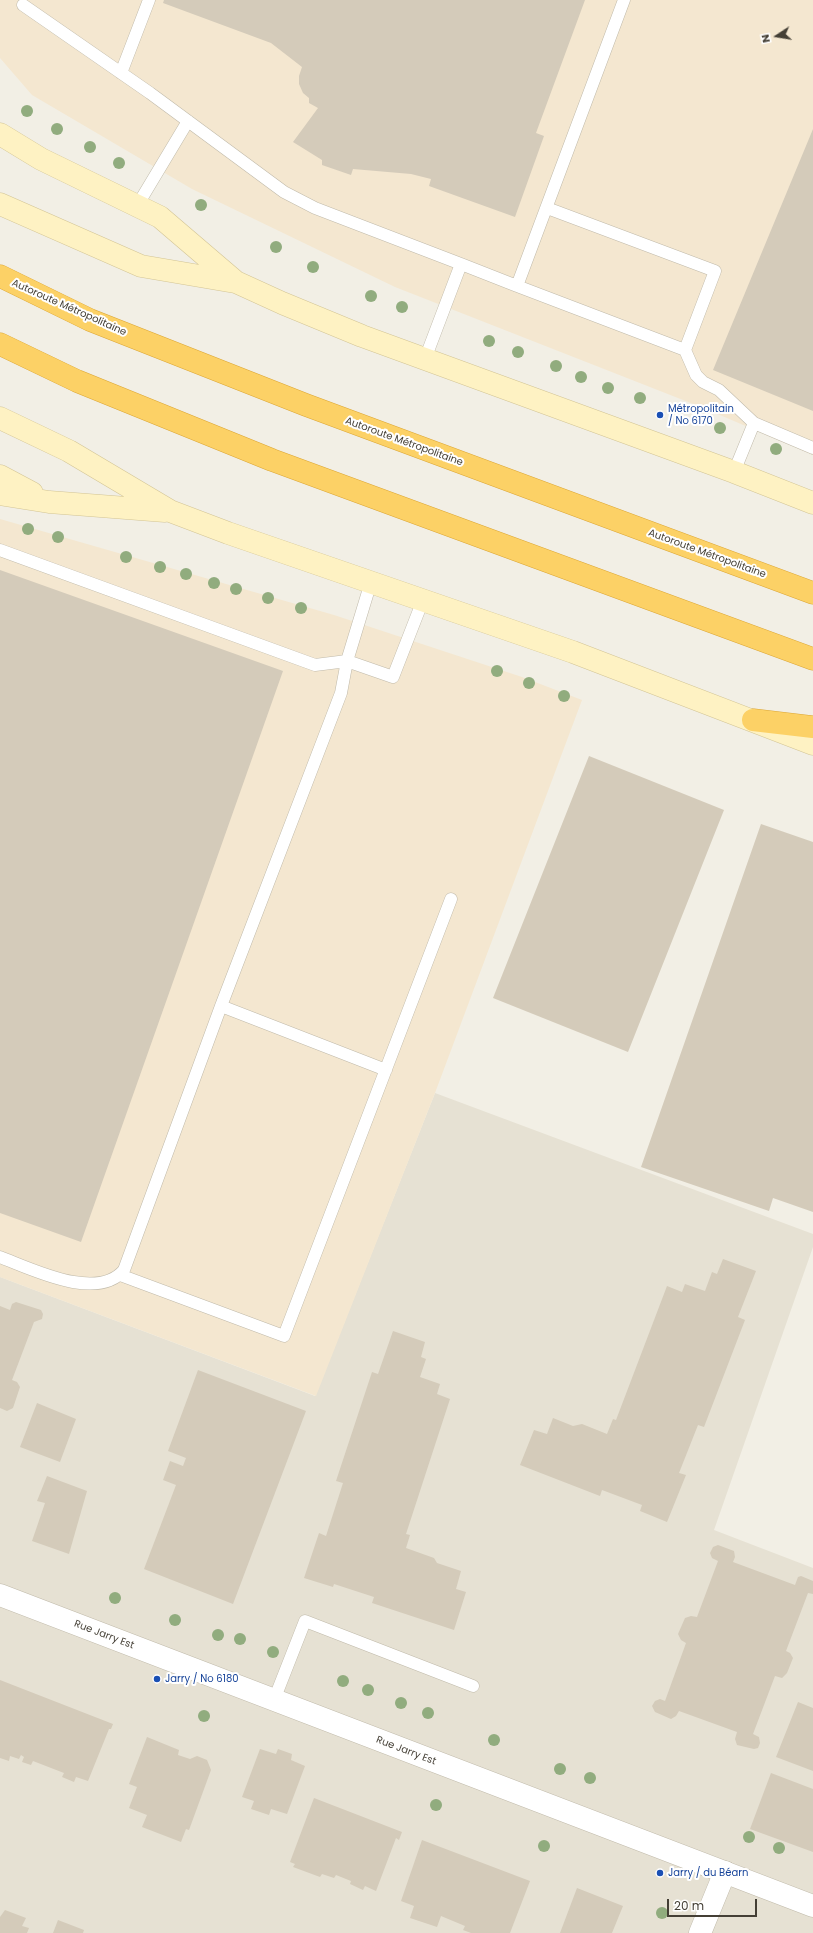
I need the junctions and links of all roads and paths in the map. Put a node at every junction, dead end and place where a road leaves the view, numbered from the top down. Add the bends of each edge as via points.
1 (149, 0) edge
2 (624, 0) edge
3 (22, 5) dead end
4 (121, 73) junction
5 (188, 121) junction
6 (0, 134) edge
7 (0, 204) edge
8 (137, 206) junction
9 (547, 208) junction
10 (461, 264) junction
11 (0, 276) edge
12 (236, 282) junction
13 (517, 286) junction
14 (0, 344) edge
15 (685, 350) junction
16 (425, 359) junction
17 (0, 418) edge
18 (754, 423) junction
19 (813, 448) edge
20 (734, 472) junction
21 (0, 476) edge
22 (0, 494) edge
23 (49, 502) junction
24 (813, 502) edge
25 (170, 511) junction
26 (0, 550) edge
27 (371, 582) junction
28 (813, 593) edge
29 (423, 600) junction
30 (813, 659) edge
31 (347, 661) junction
32 (753, 720) junction
33 (813, 727) edge
34 (813, 744) edge
35 (451, 899) dead end
36 (222, 1006) junction
37 (386, 1070) junction
38 (0, 1256) edge
39 (120, 1275) junction
40 (0, 1595) edge
41 (473, 1686) dead end
42 (274, 1700) junction
43 (725, 1872) junction
44 (813, 1906) edge
45 (700, 1933) edge

1 - 4 lane
2 - 9 lane
3 - 4 lane
4 - 5 lane
5 - 8 lane
5 - 10 lane via 284,192 315,208
6 - 8 main road via 41,159
7 - 12 main road via 141,266
8 - 12 main road via 160,217
9 - 13 lane
9 - 15 lane via 715,271
10 - 13 lane
10 - 16 lane
11 - 28 highway, Autoroute Métropolitaine via 90,320 299,402
12 - 16 main road via 326,322
13 - 15 lane
14 - 30 highway via 77,380 272,460
15 - 18 lane via 696,375 703,382 719,390
16 - 20 main road
17 - 25 main road via 69,451
18 - 19 lane
18 - 20 lane
20 - 24 main road
21 - 23 main road
22 - 23 main road
23 - 25 main road
25 - 27 main road
26 - 31 lane via 315,665
27 - 29 main road
27 - 31 lane
29 - 31 lane via 393,677
29 - 32 main road via 573,652
31 - 36 lane via 341,693
32 - 33 highway
32 - 34 main road
35 - 37 lane
36 - 37 lane
36 - 39 lane
37 - 39 lane via 284,1336
38 - 39 lane via 61,1279 84,1284 105,1282
40 - 42 street, Rue Jarry Est
41 - 42 lane via 305,1621
42 - 43 street, Rue Jarry Est
43 - 44 street, Rue Jarry Est
43 - 45 street

